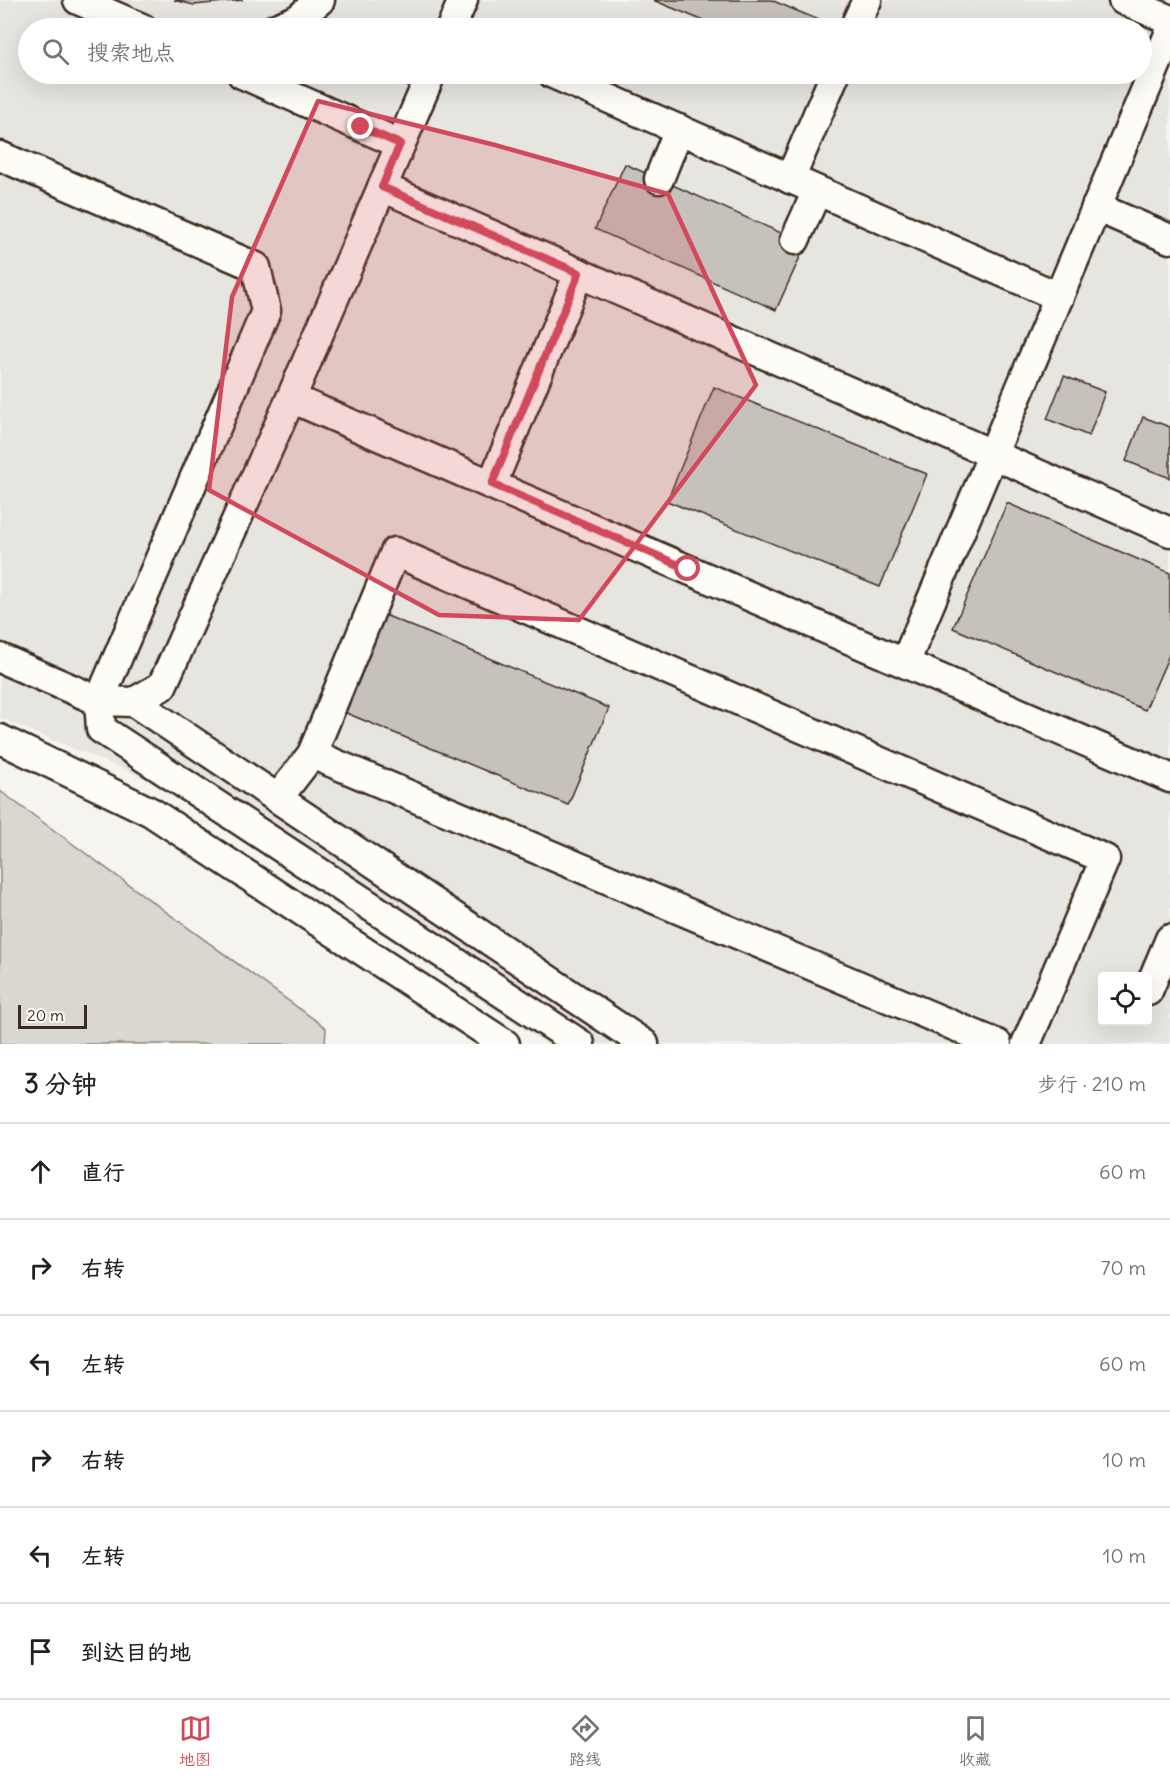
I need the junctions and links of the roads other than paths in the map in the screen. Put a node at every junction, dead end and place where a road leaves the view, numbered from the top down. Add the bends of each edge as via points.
1 (78, 0) edge
2 (320, 0) edge
3 (463, 0) edge
4 (867, 0) edge
5 (1123, 0) edge
6 (119, 18) edge
7 (299, 18) edge
8 (455, 18) edge
9 (859, 18) edge
10 (1170, 20) edge
11 (1170, 32) edge
12 (1152, 75) edge
13 (265, 84) edge
14 (427, 84) edge
15 (576, 84) edge
16 (831, 84) edge
17 (1148, 84) edge
18 (679, 129) junction
19 (400, 144) junction
20 (0, 156) edge
21 (659, 179) dead end
22 (790, 179) junction
23 (382, 187) junction
24 (817, 190) junction
25 (1096, 207) junction
26 (1170, 239) edge
27 (795, 240) dead end
28 (579, 273) junction
29 (1059, 297) junction
30 (291, 398) junction
31 (993, 454) junction
32 (492, 484) junction
33 (1170, 532) edge
34 (0, 658) edge
35 (905, 663) junction
36 (99, 701) junction
37 (134, 702) junction
38 (0, 739) edge
39 (312, 753) junction
40 (1168, 772) edge
41 (278, 798) junction
42 (1170, 939) edge
43 (1152, 982) edge
44 (1152, 993) edge
45 (1170, 1002) edge
46 (505, 1044) edge
47 (580, 1044) edge
48 (644, 1044) edge
49 (997, 1044) edge
50 (1026, 1044) edge

1 - 6 street
2 - 7 street
3 - 8 street
4 - 9 street
5 - 10 street
11 - 12 street
13 - 19 street
14 - 19 street
15 - 18 street
16 - 22 street
17 - 25 street
18 - 21 street
18 - 22 street
19 - 23 street
20 - 36 street via 256,267 266,311
22 - 24 street
23 - 28 street
23 - 30 street
24 - 27 street
24 - 29 street
25 - 26 street
25 - 29 street
28 - 31 street
28 - 32 street
29 - 31 street
30 - 32 street
30 - 37 street via 162,686
31 - 33 street
31 - 35 street
32 - 35 street
34 - 36 street
35 - 40 street
36 - 37 street
36 - 47 street via 101,729
37 - 41 street
38 - 46 street via 150,812
39 - 41 street
39 - 49 street
39 - 50 street via 395,552 1104,859
41 - 48 street
42 - 43 street
44 - 45 street

